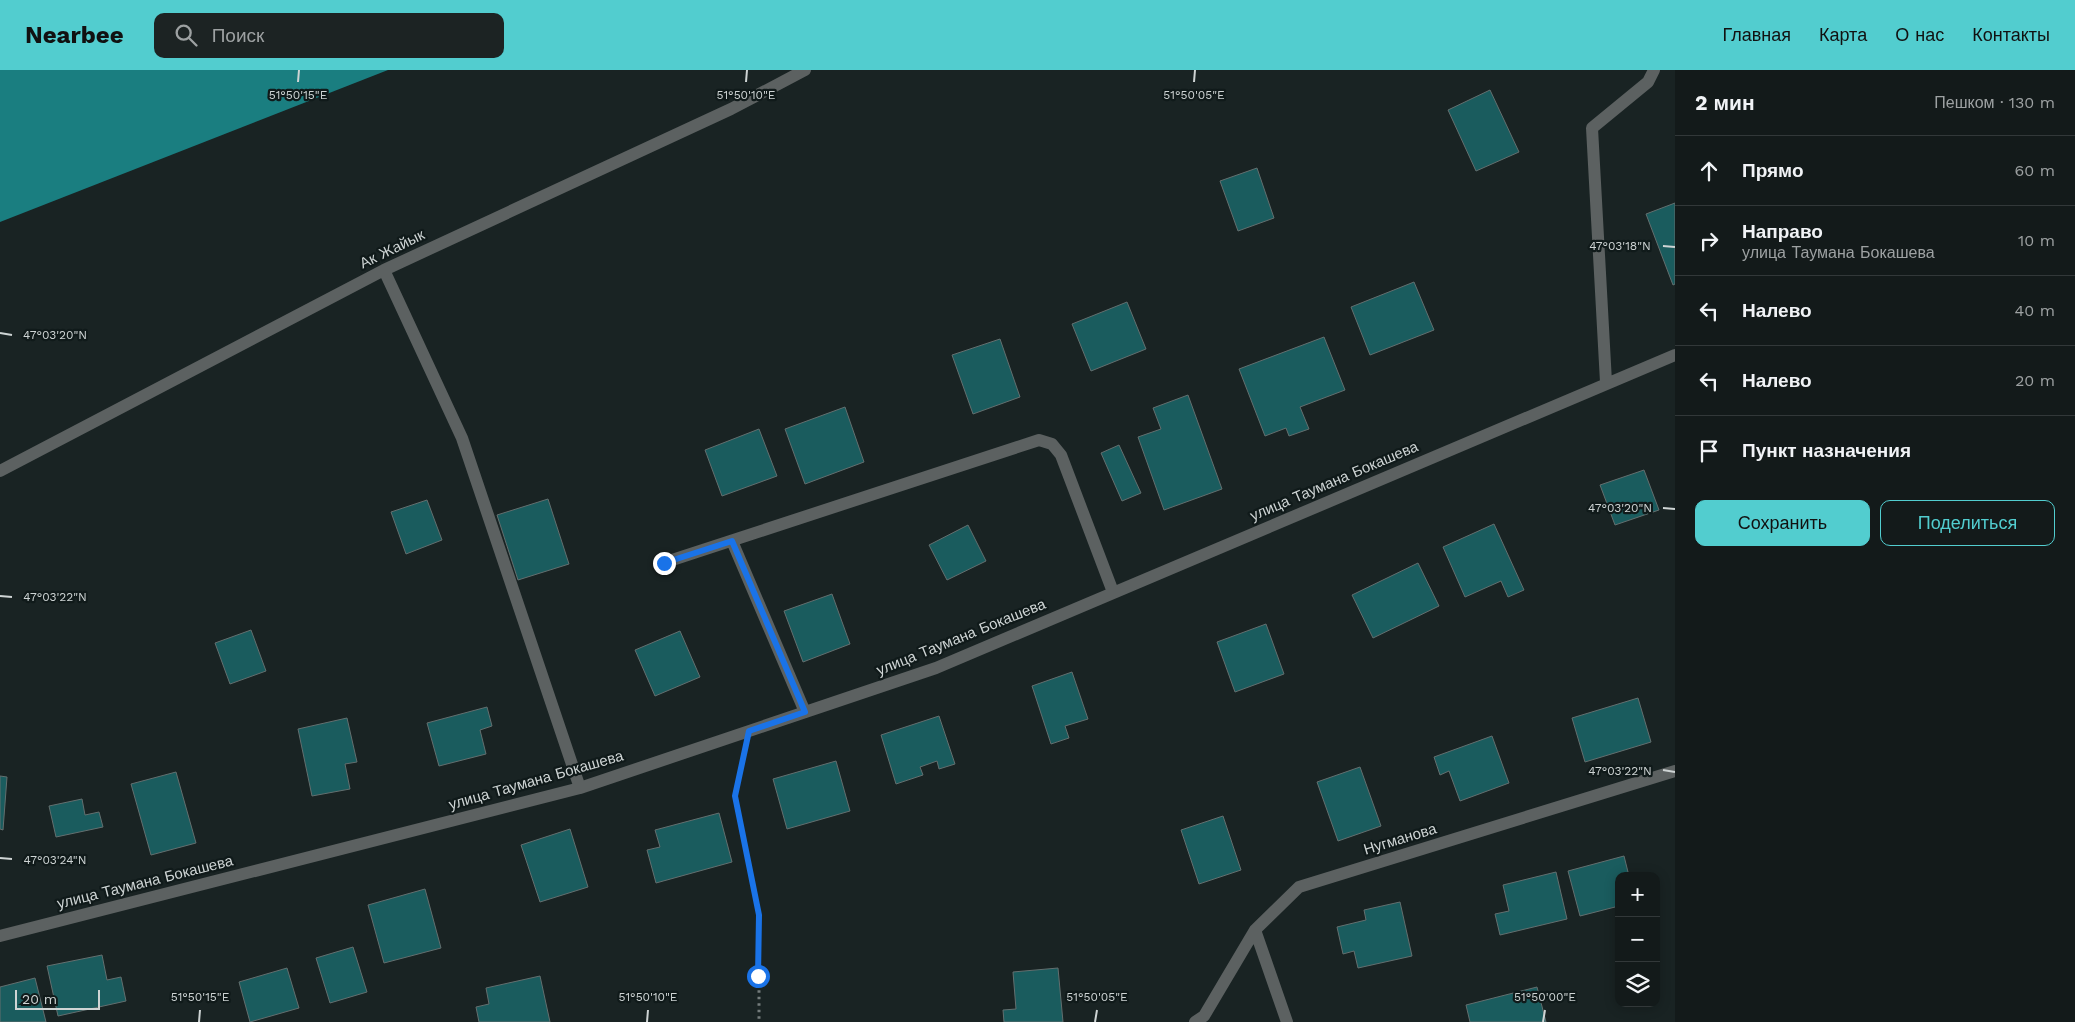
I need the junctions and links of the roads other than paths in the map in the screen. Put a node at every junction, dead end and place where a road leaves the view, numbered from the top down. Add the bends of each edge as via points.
1 (805, 70) edge
2 (1654, 70) edge
3 (384, 270) junction
4 (1675, 355) edge
5 (1606, 382) junction
6 (0, 471) edge
7 (732, 541) junction
8 (664, 563) dead end
9 (1113, 592) junction
10 (805, 712) junction
11 (1675, 770) edge
12 (580, 788) junction
13 (1255, 930) junction
14 (0, 936) edge
15 (1195, 1022) edge
16 (1287, 1022) edge

1 - 3 street, Ак Жайык via 731,109
2 - 5 street via 1648,82 1592,128
3 - 6 street, Ак Жайык
3 - 12 street via 462,438
4 - 5 street, улица Таумана Бокашева
5 - 9 street, улица Таумана Бокашева
7 - 8 street
7 - 9 street via 1039,440 1052,444 1061,454
7 - 10 street
9 - 10 street, улица Таумана Бокашева via 936,668
10 - 12 street, улица Таумана Бокашева
11 - 13 street, Нугманова via 1299,887
12 - 14 street, улица Таумана Бокашева
13 - 15 street, Нугманова via 1204,1016
13 - 16 street

